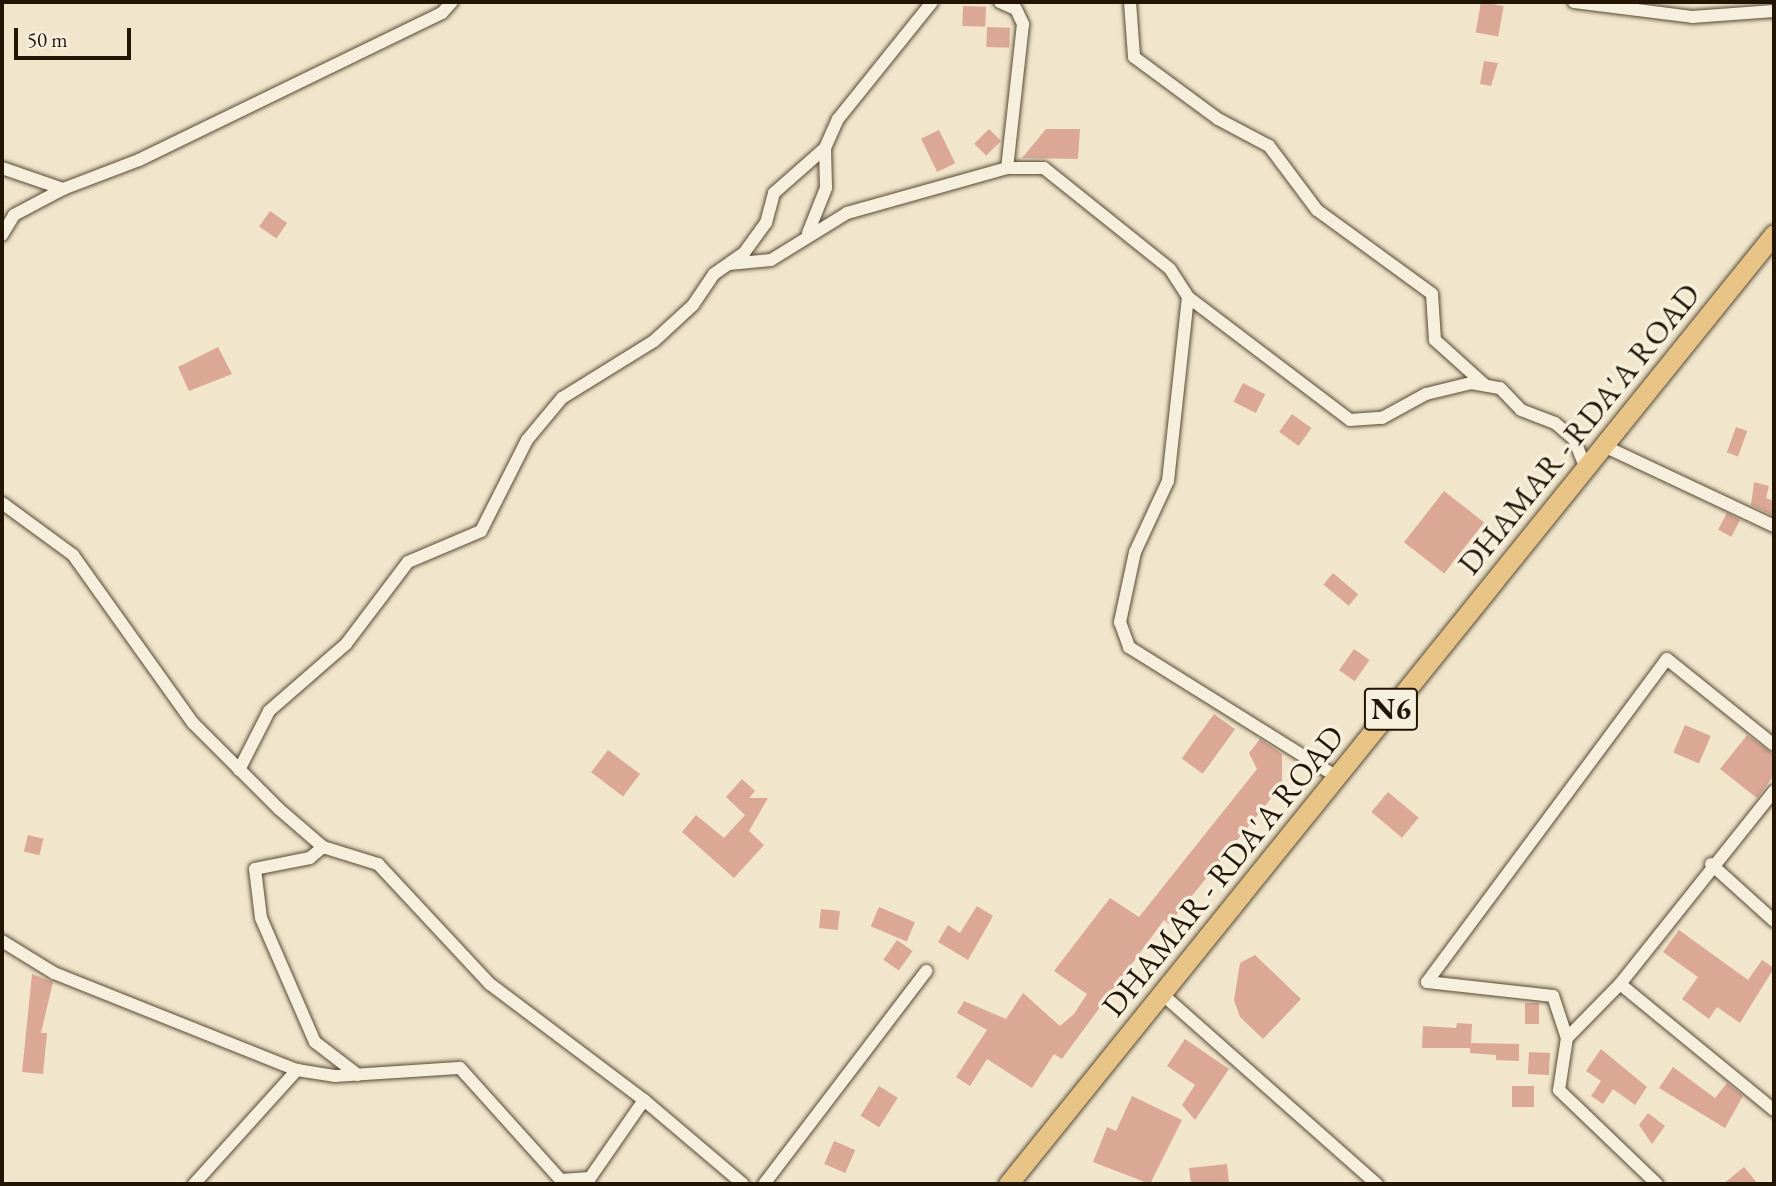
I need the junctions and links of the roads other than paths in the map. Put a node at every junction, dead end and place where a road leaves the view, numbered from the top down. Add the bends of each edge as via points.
1 (452, 2) edge
2 (932, 2) edge
3 (1000, 2) edge
4 (1130, 2) edge
5 (1574, 2) edge
6 (1774, 11) edge
7 (825, 148) junction
8 (2, 168) edge
9 (1007, 168) junction
10 (63, 189) junction
11 (1774, 234) edge
12 (2, 235) edge
13 (807, 237) junction
14 (729, 264) junction
15 (1188, 297) junction
16 (1485, 385) junction
17 (1604, 446) junction
18 (1586, 468) junction
19 (2, 503) edge
20 (1774, 526) edge
21 (1774, 745) edge
22 (239, 770) junction
23 (1337, 777) junction
24 (1774, 792) edge
25 (323, 847) junction
26 (1711, 864) junction
27 (1774, 921) edge
28 (2, 941) edge
29 (926, 971) dead end
30 (1620, 984) junction
31 (1162, 994) junction
32 (1567, 1038) junction
33 (297, 1070) junction
34 (358, 1075) junction
35 (644, 1100) junction
36 (1774, 1110) edge
37 (194, 1184) edge
38 (743, 1184) edge
39 (764, 1184) edge
40 (1009, 1184) edge
41 (1377, 1184) edge
42 (1657, 1184) edge

1 - 10 street via 442,13 139,160
2 - 7 street via 838,119
3 - 9 street via 1016,9 1023,24
4 - 16 street via 1134,57 1218,119 1269,146 1317,210 1432,294 1435,340
5 - 6 street via 1692,17
7 - 13 street via 826,188
7 - 14 street via 774,193 766,223
8 - 10 street
9 - 13 street via 847,213
9 - 15 street via 1044,168 1170,269
10 - 12 street via 14,215
11 - 17 main road, DHAMAR - RDA'A ROAD / N6
13 - 14 street via 771,260
14 - 22 street via 654,341 562,398 527,440 481,531 408,562 346,644 269,711
15 - 16 street via 1350,420 1382,418 1426,394
15 - 23 street via 1168,481 1135,552 1120,621 1129,647 1147,661
16 - 18 street via 1500,388 1521,410 1555,423 1574,439
17 - 18 main road, DHAMAR - RDA'A ROAD / N6
17 - 20 street
18 - 23 main road, DHAMAR - RDA'A ROAD / N6
19 - 22 street via 73,555 193,723
21 - 32 street via 1667,659 1427,982 1553,996
22 - 25 street
23 - 31 main road, DHAMAR - RDA'A ROAD / N6
24 - 26 street
25 - 34 street via 310,858 255,869 261,918 315,1042
25 - 35 street via 378,864 490,984
26 - 27 street
26 - 30 street
28 - 33 street via 54,973
29 - 39 street
30 - 32 street
30 - 36 street
31 - 40 main road, DHAMAR - RDA'A ROAD / N6
31 - 41 street
32 - 42 street via 1559,1090
33 - 34 street
33 - 37 street
34 - 35 street via 460,1068 561,1180 590,1178
35 - 38 street

